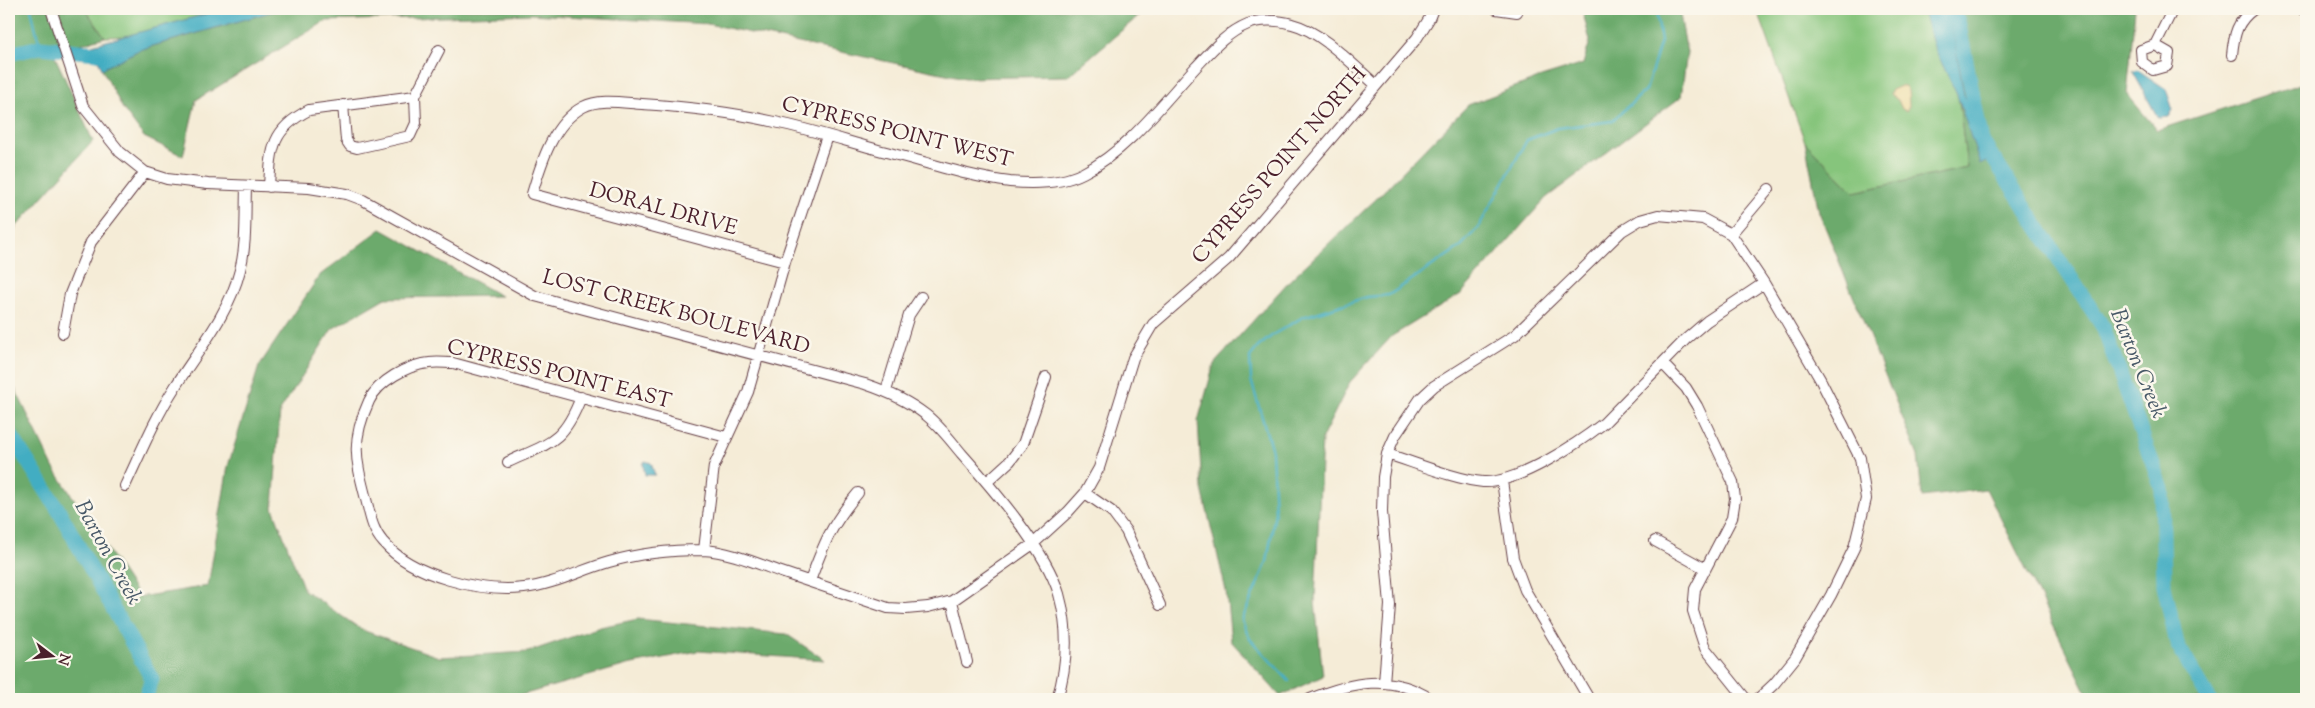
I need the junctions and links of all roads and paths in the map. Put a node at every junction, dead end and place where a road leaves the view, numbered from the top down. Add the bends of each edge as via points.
1 (51, 9) edge
2 (1433, 9) edge
3 (1496, 9) edge
4 (2173, 9) edge
5 (2254, 9) edge
6 (2297, 9) edge
7 (2303, 9) edge
8 (1516, 12) dead end
9 (2155, 45) dead end
10 (439, 50) dead end
11 (2232, 54) dead end
12 (1376, 85) junction
13 (415, 96) junction
14 (343, 105) junction
15 (827, 136) junction
16 (145, 172) junction
17 (246, 186) junction
18 (269, 187) junction
19 (1769, 189) dead end
20 (532, 194) joint
21 (1731, 234) junction
22 (785, 262) junction
23 (1764, 283) junction
24 (921, 297) dead end
25 (63, 333) dead end
26 (760, 355) junction
27 (1663, 364) junction
28 (1046, 377) dead end
29 (886, 391) junction
30 (581, 397) junction
31 (726, 437) junction
32 (1387, 454) junction
33 (508, 462) dead end
34 (1502, 481) junction
35 (987, 482) junction
36 (125, 486) dead end
37 (1085, 492) junction
38 (858, 493) dead end
39 (1655, 541) dead end
40 (1033, 544) junction
41 (704, 550) junction
42 (1704, 568) junction
43 (810, 581) junction
44 (952, 601) junction
45 (1160, 604) dead end
46 (967, 662) dead end
47 (1384, 683) junction
48 (1057, 699) edge
49 (1310, 699) edge
50 (1431, 699) edge
51 (1589, 699) edge
52 (1746, 699) edge
53 (1758, 699) edge

1 - 16 street, LOST CREEK BOULEVARD via 83,106 120,152
2 - 12 street, CYPRESS POINT NORTH via 1417,38
3 - 8 street
4 - 9 street
5 - 11 street via 2236,29
6 - 7 street
10 - 13 street
12 - 15 street, CYPRESS POINT WEST via 1311,31 1292,23 1269,21 1250,23 1232,33 1211,51 1120,149 1082,174 1059,181 1036,183 987,179
12 - 37 street, CYPRESS POINT NORTH via 1229,258 1153,324 1133,358 1107,447
13 - 14 street
13 - 14 street via 416,123 410,136 357,148 346,140
14 - 18 street via 310,110 286,125 278,134 271,153
15 - 20 street, CYPRESS POINT WEST via 712,110 607,102 586,105 571,114 558,130
15 - 22 street
16 - 17 street, LOST CREEK BOULEVARD via 167,179
16 - 25 street via 91,242 70,294
17 - 18 street, LOST CREEK BOULEVARD
17 - 36 street via 244,246 233,293 220,320 153,425
18 - 26 street, LOST CREEK BOULEVARD via 309,188 347,194 535,296
19 - 21 street
20 - 22 street, DORAL DRIVE
21 - 23 street
21 - 32 street via 1704,219 1658,215 1640,220 1622,231 1515,335 1434,386 1420,399
22 - 26 street
23 - 27 street via 1706,321
23 - 53 street via 1820,379 1860,458 1866,499 1854,548 1832,595 1796,658
24 - 29 street via 909,315
26 - 29 street, LOST CREEK BOULEVARD
26 - 31 street via 748,392
27 - 34 street via 1589,434 1516,477
27 - 42 street via 1698,406 1733,482 1732,518
28 - 35 street via 1023,444
29 - 35 street, LOST CREEK BOULEVARD via 926,415
30 - 31 street, CYPRESS POINT EAST
30 - 33 street via 565,431 553,442
30 - 41 street, CYPRESS POINT EAST via 453,363 428,363 388,379 370,397 356,436 355,456 372,526 400,558 421,569 498,590 545,584 609,562 651,552
31 - 41 street via 714,466
32 - 34 street via 1482,482
32 - 47 street via 1382,512 1390,605
34 - 51 street via 1507,525 1525,590
35 - 40 street, LOST CREEK BOULEVARD
37 - 40 street, CYPRESS POINT NORTH
37 - 45 street via 1111,511 1126,531
38 - 43 street via 838,516 826,537
39 - 42 street
40 - 44 street, CYPRESS POINT EAST
40 - 48 street, LOST CREEK BOULEVARD via 1049,570 1064,614 1066,661
41 - 43 street, CYPRESS POINT EAST via 737,556
42 - 52 street via 1695,589 1693,611 1698,631 1706,648
43 - 44 street, CYPRESS POINT EAST via 888,608 920,608
44 - 46 street
47 - 49 street via 1340,686
47 - 50 street

